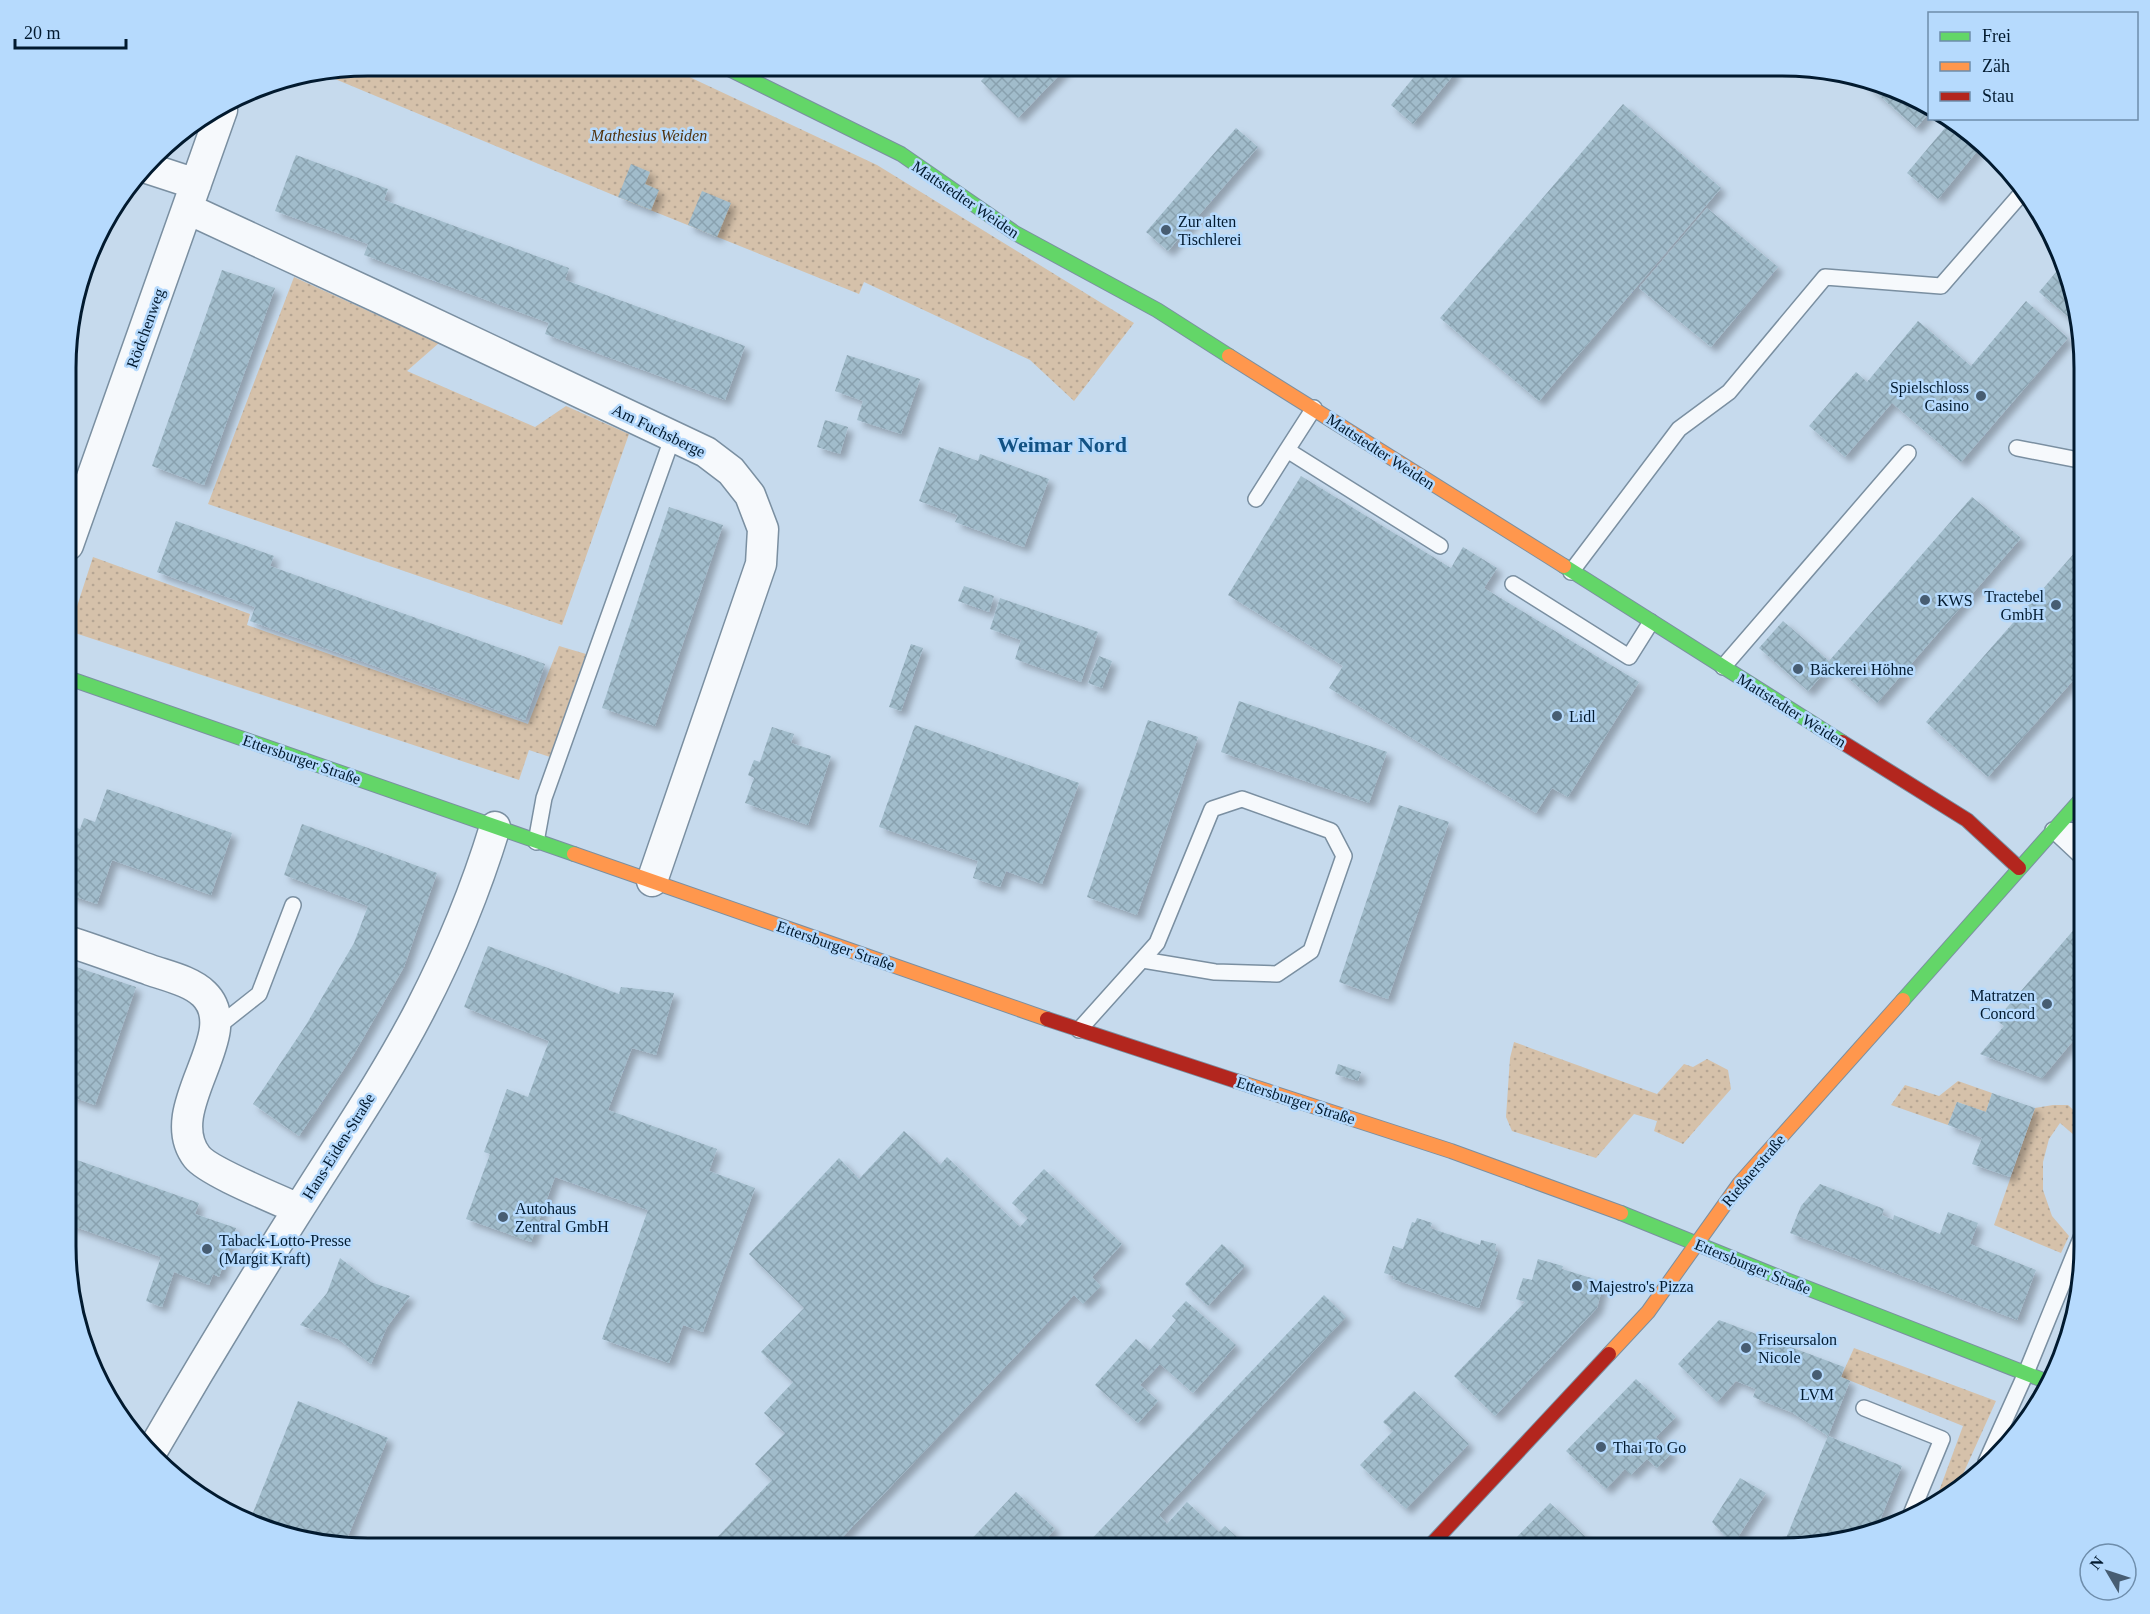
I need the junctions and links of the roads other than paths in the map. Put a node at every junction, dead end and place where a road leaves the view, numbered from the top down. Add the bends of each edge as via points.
1 (743, 76) edge
2 (219, 118) edge
3 (153, 172) edge
4 (192, 197) junction
5 (2018, 198) edge
6 (1314, 408) junction
7 (673, 436) junction
8 (2017, 448) dead end
9 (1287, 450) junction
10 (1908, 453) dead end
11 (2074, 459) edge
12 (1256, 499) dead end
13 (76, 523) edge
14 (1440, 546) dead end
15 (1571, 572) junction
16 (1513, 584) dead end
17 (1651, 622) junction
18 (1723, 667) junction
19 (76, 681) edge
20 (2074, 807) edge
21 (495, 827) junction
22 (2053, 830) junction
23 (2074, 831) edge
24 (536, 842) junction
25 (2074, 850) edge
26 (2019, 868) junction
27 (652, 881) junction
28 (293, 905) dead end
29 (76, 944) edge
30 (1143, 960) junction
31 (216, 1028) junction
32 (1079, 1030) junction
33 (298, 1209) junction
34 (1697, 1243) junction
35 (2073, 1257) edge
36 (2026, 1373) junction
37 (2041, 1379) edge
38 (1864, 1408) dead end
39 (155, 1445) edge
40 (1993, 1447) edge
41 (1915, 1505) edge
42 (1437, 1538) edge

1 - 6 street, Mattstedter Weiden via 901,154 1015,233 1157,310
2 - 4 street, Rödchenweg
3 - 4 street, Am Fuchsberge
4 - 7 street, Am Fuchsberge
4 - 13 street, Rödchenweg
5 - 15 lane via 1941,286 1825,277 1728,392 1679,429
6 - 9 lane
6 - 15 street, Mattstedter Weiden
7 - 24 lane via 544,798
7 - 27 street, Am Fuchsberge via 706,452 731,471 750,495 763,529 761,564
8 - 11 lane
9 - 12 lane
9 - 14 lane
10 - 18 lane
15 - 17 street, Mattstedter Weiden
16 - 17 lane via 1629,657
17 - 18 street, Mattstedter Weiden
18 - 26 street, Mattstedter Weiden via 1967,820
19 - 21 street, Ettersburger Straße
20 - 22 street, Rießnerstraße
21 - 24 street, Ettersburger Straße
21 - 33 street, Hans-Eiden-Straße via 446,959 421,1009
22 - 23 lane
22 - 25 lane
22 - 26 street, Rießnerstraße
24 - 27 street, Ettersburger Straße
26 - 34 street, Rießnerstraße via 1740,1183
27 - 32 street, Ettersburger Straße
28 - 31 lane via 259,994
29 - 31 street via 183,981 203,993 215,1010
30 - 30 lane via 1157,943 1212,809 1242,799 1331,831 1344,856 1311,951 1277,974 1215,972
30 - 32 lane
31 - 33 street via 186,1121 187,1140 198,1159 216,1171
32 - 34 street, Ettersburger Straße via 1451,1151
33 - 39 street, Hans-Eiden-Straße
34 - 36 street, Ettersburger Straße
34 - 42 street, Rießnerstraße via 1648,1312
35 - 36 lane
36 - 37 street, Ettersburger Straße
36 - 40 lane
38 - 41 lane via 1942,1439

